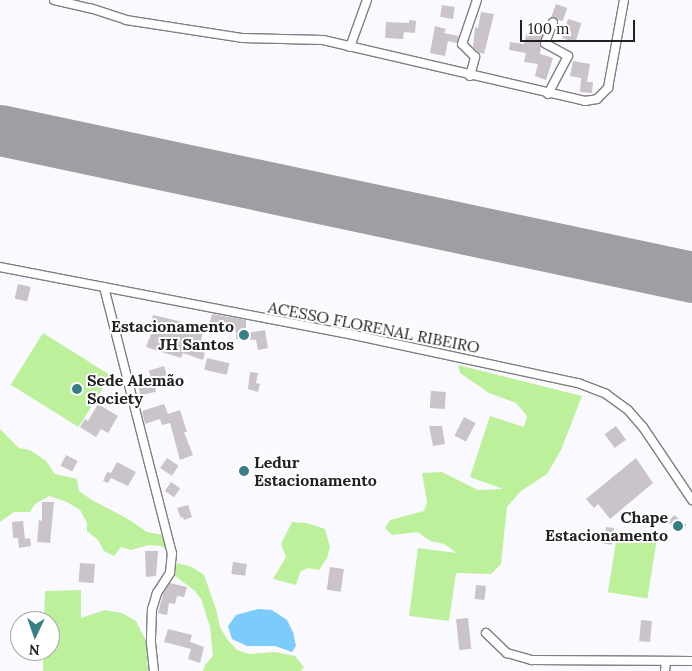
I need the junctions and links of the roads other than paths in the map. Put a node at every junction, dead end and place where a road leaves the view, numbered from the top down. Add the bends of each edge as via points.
1 (54, 0) edge
2 (367, 0) edge
3 (477, 0) edge
4 (624, 0) edge
5 (553, 22) dead end
6 (350, 47) junction
7 (470, 76) junction
8 (548, 94) junction
9 (0, 267) edge
10 (104, 287) junction
11 (692, 500) edge
12 (486, 633) dead end
13 (666, 661) junction
14 (692, 661) edge
15 (154, 671) edge
16 (665, 671) edge

1 - 6 street via 126,20 242,38 323,40
2 - 6 street
3 - 7 street via 462,44 474,57
4 - 8 street via 608,88 597,99 585,101
5 - 8 street via 545,43 568,56
6 - 7 street
7 - 8 street
9 - 10 street, ACESSO FLORENAL RIBEIRO
10 - 11 street, ACESSO FLORENAL RIBEIRO via 349,334 578,383 606,394 628,410
10 - 15 street via 172,553 170,573 152,609
12 - 13 street via 507,653 532,660
13 - 14 street
13 - 16 street

